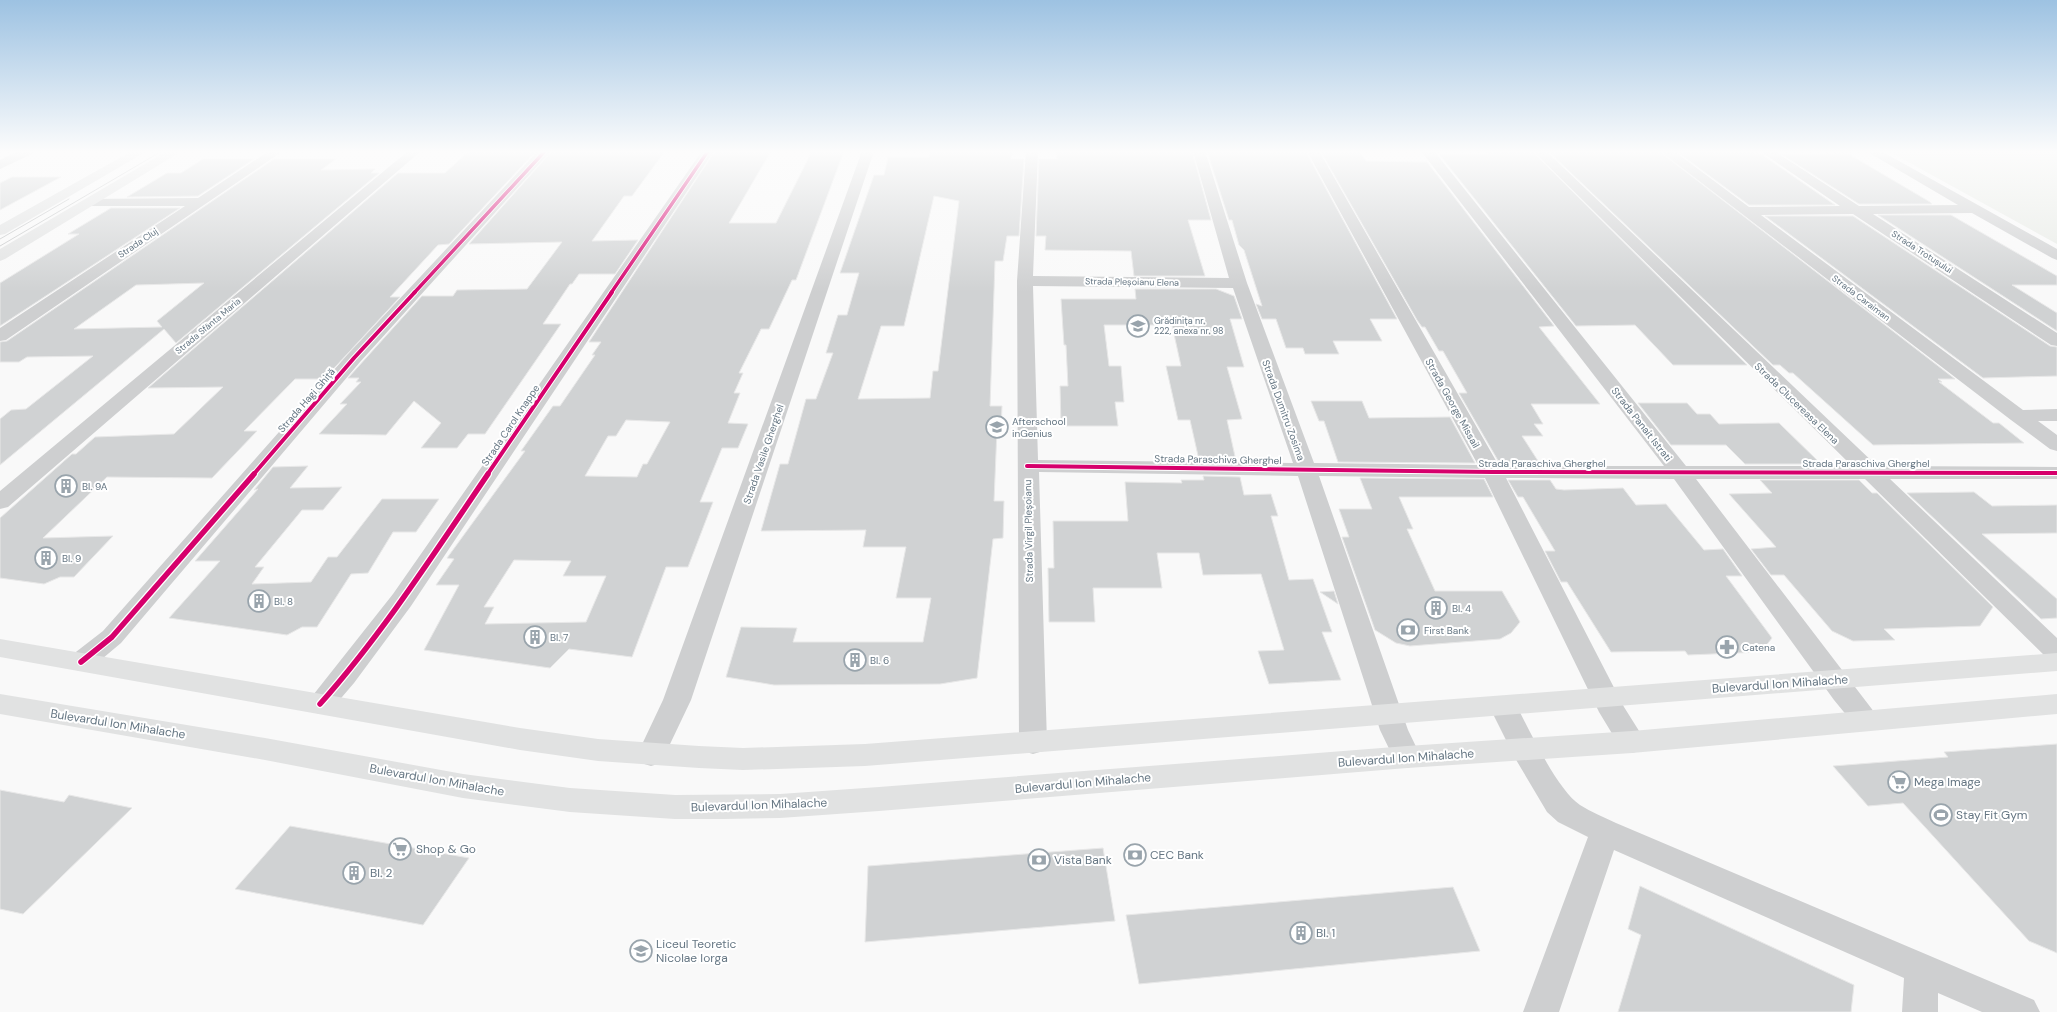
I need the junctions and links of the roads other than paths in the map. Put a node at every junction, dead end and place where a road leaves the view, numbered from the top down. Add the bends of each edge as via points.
1 (57, 198) edge
2 (96, 198) edge
3 (206, 198) edge
4 (359, 198) edge
5 (501, 198) edge
6 (676, 198) edge
7 (852, 198) edge
8 (1029, 198) edge
9 (1213, 198) edge
10 (1339, 198) edge
11 (1464, 198) edge
12 (1588, 198) edge
13 (1729, 198) edge
14 (1840, 198) edge
15 (1956, 198) edge
16 (90, 202) junction
17 (200, 202) junction
18 (1975, 209) junction
19 (1745, 210) junction
20 (1858, 210) junction
21 (0, 231) edge
22 (2057, 255) edge
23 (0, 256) edge
24 (1025, 281) junction
25 (1239, 284) junction
26 (0, 336) edge
27 (2057, 341) edge
28 (2057, 415) edge
29 (2018, 416) junction
30 (2057, 445) edge
31 (1027, 466) junction
32 (1306, 469) junction
33 (1492, 472) junction
34 (1680, 472) junction
35 (1869, 472) junction
36 (2057, 473) edge
37 (0, 502) edge
38 (0, 648) edge
39 (2057, 653) edge
40 (81, 662) junction
41 (2057, 662) edge
42 (1835, 680) junction
43 (1605, 698) junction
44 (0, 704) edge
45 (320, 704) junction
46 (2057, 704) edge
47 (1502, 706) junction
48 (1389, 715) junction
49 (1867, 721) junction
50 (1632, 742) junction
51 (1033, 743) junction
52 (1525, 750) junction
53 (651, 755) junction
54 (1407, 757) junction
55 (1605, 832) junction
56 (1922, 969) junction
57 (1541, 1012) edge
58 (1920, 1012) edge
59 (2022, 1012) edge

1 - 21 main road
2 - 16 main road
3 - 17 street, Strada Cluj
4 - 37 street, Strada Sfânta Maria
5 - 40 street, Strada Hagi Ghiță via 354,358 112,637
6 - 45 street, Strada Carol Knappe via 402,600 345,676
7 - 53 street, Strada Vasile Gherghel via 677,700
8 - 24 street, Strada Virgil Pleșoianu
9 - 25 street, Strada Dumitru Zosima
10 - 33 street, Strada George Missail
11 - 34 street, Strada Panait Istrati
12 - 35 street, Strada Clucereasa Elena
13 - 19 street, Strada Caraiman
14 - 20 street, Strada Trotușului
15 - 18 street
16 - 17 street
16 - 23 main road
17 - 26 street, Strada Cluj
18 - 20 street
18 - 22 street
19 - 20 street
19 - 29 street, Strada Caraiman
20 - 27 street, Strada Trotușului
24 - 25 street, Strada Pleșoianu Elena
24 - 31 street, Strada Virgil Pleșoianu
25 - 32 street, Strada Dumitru Zosima
28 - 29 street
29 - 30 street, Strada Caraiman
31 - 32 street, Strada Paraschiva Gherghel
31 - 51 street, Strada Virgil Pleșoianu
32 - 33 street, Strada Paraschiva Gherghel
32 - 48 street, Strada Dumitru Zosima
33 - 34 street, Strada Paraschiva Gherghel
33 - 43 street, Strada George Missail
34 - 35 street, Strada Paraschiva Gherghel
34 - 42 street, Strada Panait Istrati
35 - 36 street, Strada Paraschiva Gherghel
35 - 39 street, Strada Clucereasa Elena
38 - 40 main road, Bulevardul Ion Mihalache
40 - 45 main road, Bulevardul Ion Mihalache
41 - 42 main road, Bulevardul Ion Mihalache
42 - 43 main road, Bulevardul Ion Mihalache
42 - 49 street, Strada Panait Istrati
43 - 47 main road, Bulevardul Ion Mihalache
43 - 50 street, Strada George Missail
44 - 54 main road, Bulevardul Ion Mihalache via 463,786 570,800 675,807 780,806 841,802
45 - 53 main road, Bulevardul Ion Mihalache via 520,739
46 - 49 main road, Bulevardul Ion Mihalache
47 - 48 main road, Bulevardul Ion Mihalache
47 - 52 street
48 - 51 main road, Bulevardul Ion Mihalache
48 - 54 street, Strada Dumitru Zosima
49 - 50 main road, Bulevardul Ion Mihalache
50 - 52 main road, Bulevardul Ion Mihalache
51 - 53 main road, Bulevardul Ion Mihalache via 865,755 743,759
52 - 54 main road, Bulevardul Ion Mihalache
52 - 55 street via 1558,803 1569,813
55 - 56 street
55 - 57 street
56 - 58 street
56 - 59 street

